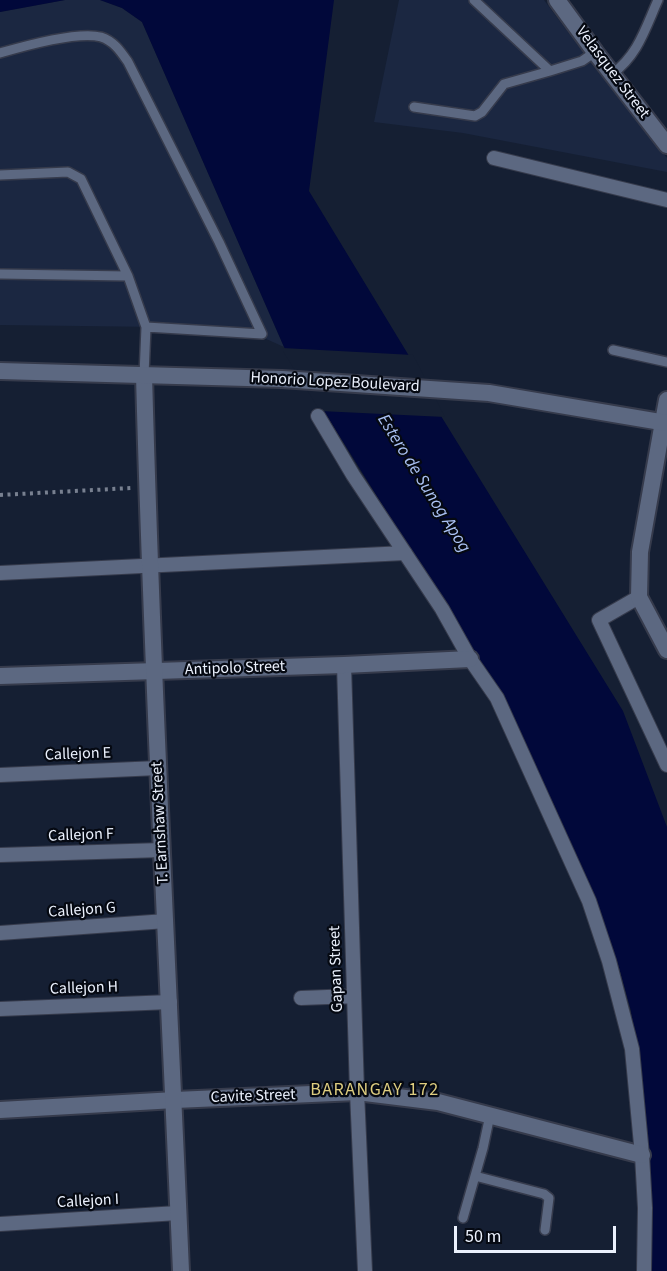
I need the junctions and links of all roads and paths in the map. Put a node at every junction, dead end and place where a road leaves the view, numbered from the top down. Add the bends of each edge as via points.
1 (474, 0) edge
2 (558, 0) edge
3 (658, 0) edge
4 (595, 52) junction
5 (0, 53) edge
6 (550, 71) junction
7 (612, 74) junction
8 (414, 107) dead end
9 (667, 145) edge
10 (494, 158) dead end
11 (0, 175) edge
12 (667, 200) edge
13 (0, 274) edge
14 (128, 276) junction
15 (146, 327) junction
16 (613, 350) dead end
17 (667, 362) edge
18 (0, 371) edge
19 (144, 375) junction
20 (667, 400) edge
21 (318, 416) dead end
22 (665, 423) edge
23 (128, 488) dead end
24 (0, 495) edge
25 (405, 553) junction
26 (150, 567) junction
27 (0, 573) edge
28 (639, 597) junction
29 (667, 650) edge
30 (470, 659) junction
31 (344, 665) junction
32 (153, 671) junction
33 (0, 676) edge
34 (667, 765) edge
35 (158, 768) junction
36 (0, 775) edge
37 (162, 850) junction
38 (0, 855) edge
39 (166, 921) junction
40 (0, 933) edge
41 (354, 996) junction
42 (302, 998) dead end
43 (170, 1002) junction
44 (0, 1009) edge
45 (357, 1092) junction
46 (175, 1100) junction
47 (0, 1110) edge
48 (490, 1115) junction
49 (642, 1155) junction
50 (475, 1176) junction
51 (178, 1213) junction
52 (463, 1218) dead end
53 (0, 1224) edge
54 (545, 1230) dead end
55 (181, 1271) edge
56 (365, 1271) edge
57 (644, 1271) edge

1 - 6 lane
2 - 4 street, Velasquez Street
3 - 7 lane via 636,50
4 - 6 lane via 582,61
4 - 7 street, Velasquez Street
5 - 15 lane via 87,36 103,38 118,47 262,334
6 - 8 lane via 504,84 476,116
7 - 9 street, Velasquez Street
10 - 12 street
11 - 14 lane via 68,172 81,179
13 - 14 lane
14 - 15 lane
15 - 19 lane
16 - 17 lane
18 - 19 street, Honorio Lopez Boulevard
19 - 22 street, Honorio Lopez Boulevard via 282,379 489,393
19 - 26 street, T. Earnshaw Street
20 - 22 street
21 - 25 street
22 - 28 street via 640,552
23 - 24 path
25 - 26 street
25 - 30 street
26 - 27 street
26 - 32 street, T. Earnshaw Street
28 - 29 street
28 - 34 street via 599,620
30 - 31 street, Antipolo Street
30 - 49 street via 497,698 589,902 632,1049
31 - 32 street, Antipolo Street
31 - 41 street, Gapan Street
32 - 33 street, Antipolo Street
32 - 35 street, T. Earnshaw Street
35 - 36 street, Callejon E
35 - 37 street, T. Earnshaw Street
37 - 38 street, Callejon F
37 - 39 street, T. Earnshaw Street
39 - 40 street, Callejon G
39 - 43 street, T. Earnshaw Street
41 - 42 street
41 - 45 street, Gapan Street
43 - 44 street, Callejon H
43 - 46 street, T. Earnshaw Street
45 - 46 street, Cavite Street
45 - 48 street, Cavite Street via 438,1102
45 - 56 street, Gapan Street
46 - 47 street, Cavite Street
46 - 51 street, T. Earnshaw Street
48 - 49 street, Cavite Street
48 - 50 lane
49 - 57 street
50 - 52 lane
50 - 54 lane via 544,1194 549,1198
51 - 53 street, Callejon I
51 - 55 street, T. Earnshaw Street

